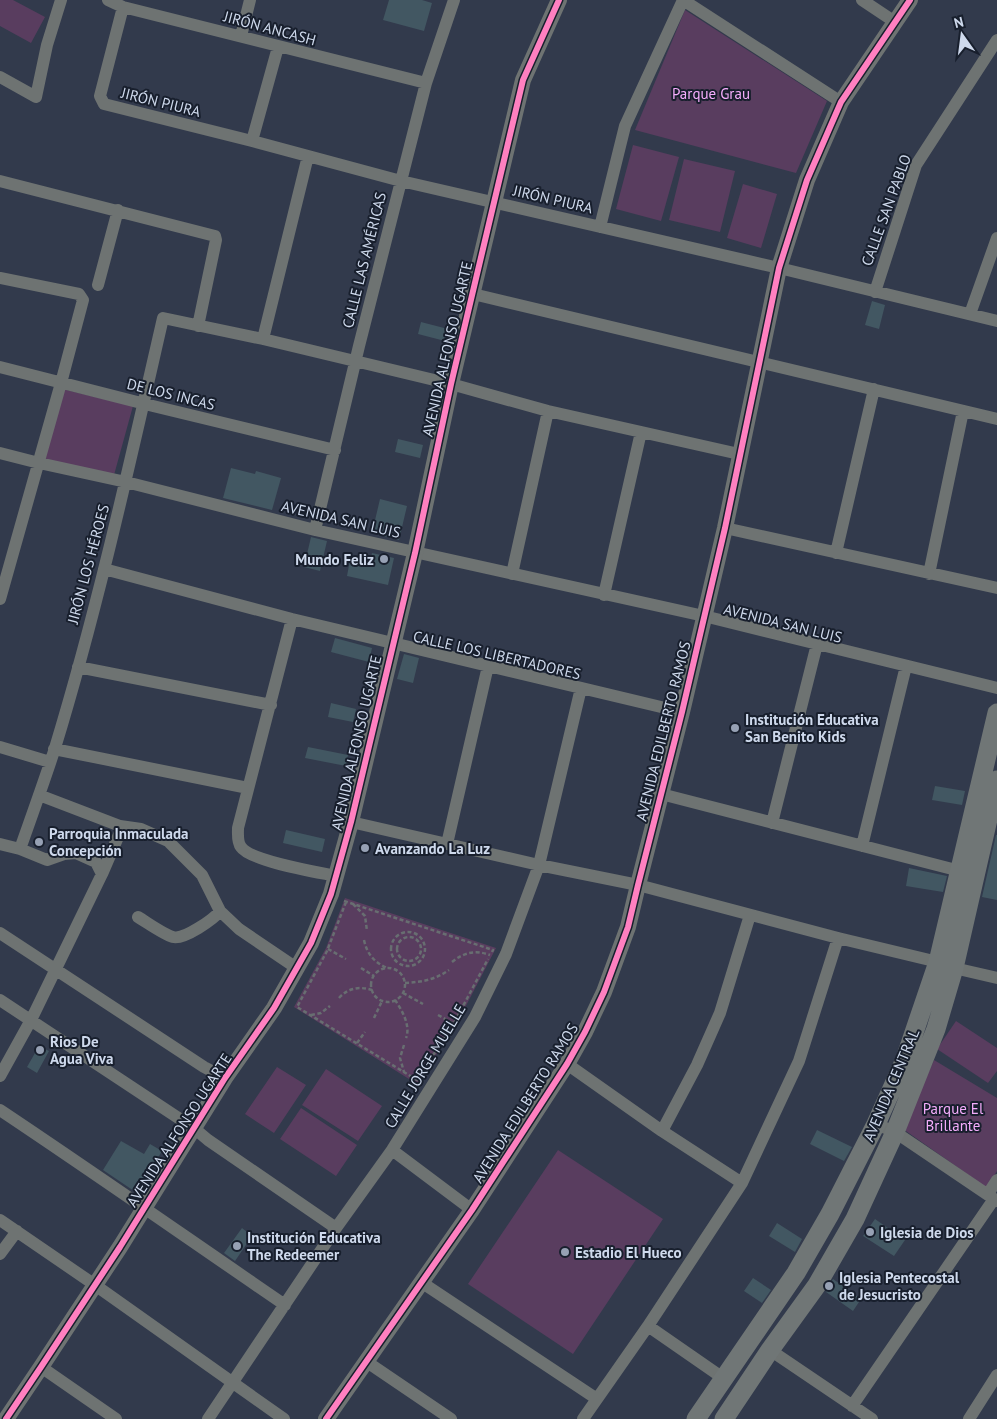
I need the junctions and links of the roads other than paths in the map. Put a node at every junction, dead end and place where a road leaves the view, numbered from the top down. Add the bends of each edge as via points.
1 (61, 0) edge
2 (108, 0) edge
3 (250, 0) edge
4 (454, 0) edge
5 (559, 0) edge
6 (683, 0) edge
7 (862, 0) edge
8 (910, 0) edge
9 (123, 7) junction
10 (895, 22) junction
11 (241, 36) junction
12 (997, 40) edge
13 (278, 47) junction
14 (0, 77) edge
15 (426, 83) junction
16 (842, 102) junction
17 (252, 141) junction
18 (308, 156) junction
19 (0, 181) edge
20 (401, 181) junction
21 (494, 202) junction
22 (118, 210) junction
23 (600, 227) junction
24 (997, 238) edge
25 (779, 268) junction
26 (0, 278) edge
27 (98, 285) dead end
28 (875, 292) junction
29 (473, 294) junction
30 (970, 314) junction
31 (997, 321) edge
32 (198, 326) junction
33 (263, 339) junction
34 (355, 361) junction
35 (760, 362) junction
36 (0, 367) edge
37 (61, 383) junction
38 (451, 384) junction
39 (874, 389) junction
40 (143, 404) junction
41 (963, 411) junction
42 (548, 412) junction
43 (997, 419) edge
44 (641, 432) junction
45 (335, 450) junction
46 (0, 453) edge
47 (739, 454) junction
48 (39, 463) junction
49 (126, 482) junction
50 (725, 528) junction
51 (314, 530) junction
52 (415, 553) junction
53 (836, 553) junction
54 (104, 569) junction
55 (512, 574) junction
56 (929, 574) junction
57 (997, 588) edge
58 (604, 595) junction
59 (0, 599) edge
60 (704, 616) junction
61 (292, 619) junction
62 (393, 643) junction
63 (817, 644) junction
64 (488, 666) junction
65 (906, 666) junction
66 (78, 667) junction
67 (581, 688) junction
68 (997, 688) edge
69 (271, 705) junction
70 (682, 712) junction
71 (997, 713) edge
72 (0, 747) edge
73 (54, 749) junction
74 (50, 762) junction
75 (997, 780) edge
76 (248, 788) junction
77 (661, 794) junction
78 (39, 795) junction
79 (350, 822) junction
80 (772, 823) junction
81 (120, 826) junction
82 (992, 831) edge
83 (0, 844) edge
84 (447, 844) junction
85 (862, 846) junction
86 (20, 849) junction
87 (539, 865) junction
88 (960, 871) junction
89 (102, 874) junction
90 (336, 876) junction
91 (638, 885) junction
92 (220, 911) junction
93 (750, 915) junction
94 (138, 917) dead end
95 (0, 933) edge
96 (838, 938) junction
97 (946, 965) junction
98 (55, 968) junction
99 (298, 969) junction
100 (997, 978) edge
101 (0, 1000) edge
102 (31, 1020) junction
103 (566, 1064) junction
104 (0, 1076) edge
105 (225, 1078) junction
106 (0, 1110) edge
107 (876, 1124) junction
108 (195, 1129) junction
109 (662, 1131) junction
110 (895, 1132) junction
111 (392, 1150) junction
112 (997, 1180) edge
113 (742, 1183) junction
114 (993, 1198) edge
115 (144, 1207) junction
116 (472, 1210) junction
117 (0, 1220) edge
118 (336, 1228) junction
119 (17, 1231) junction
120 (0, 1254) edge
121 (422, 1282) junction
122 (95, 1285) junction
123 (285, 1305) junction
124 (648, 1326) junction
125 (770, 1350) junction
126 (367, 1362) junction
127 (42, 1367) junction
128 (997, 1375) edge
129 (723, 1378) junction
130 (232, 1383) junction
131 (597, 1399) junction
132 (852, 1406) junction
133 (6, 1419) edge
134 (116, 1419) edge
135 (208, 1419) edge
136 (284, 1419) edge
137 (326, 1419) edge
138 (451, 1419) edge
139 (583, 1419) edge
140 (697, 1419) edge
141 (724, 1419) edge
142 (872, 1419) edge
143 (969, 1419) edge

1 - 14 street via 36,97
2 - 9 street, JIRÓN ANCASH
3 - 11 street
4 - 15 street, CALLE LAS AMÉRICAS
5 - 21 street, AVENIDA ALFONSO UGARTE via 523,80
6 - 16 street
6 - 23 street via 625,126
7 - 10 street
8 - 10 street, AVENIDA EDILBERTO RAMOS
9 - 11 street, JIRÓN ANCASH
9 - 17 street, JIRÓN PIURA via 100,96 104,104
10 - 16 street, AVENIDA EDILBERTO RAMOS
11 - 13 street, JIRÓN ANCASH
12 - 28 street, CALLE SAN PABLO via 916,165
13 - 15 street, JIRÓN ANCASH
13 - 17 street
15 - 20 street, CALLE LAS AMÉRICAS
16 - 25 street, AVENIDA EDILBERTO RAMOS via 807,180
17 - 18 street, JIRÓN PIURA
18 - 20 street, JIRÓN PIURA
18 - 33 street
19 - 22 street
20 - 21 street, JIRÓN PIURA
20 - 34 street, CALLE LAS AMÉRICAS
21 - 23 street, JIRÓN PIURA
21 - 29 street, AVENIDA ALFONSO UGARTE
22 - 27 street
22 - 32 street via 214,236 216,240
23 - 25 street, JIRÓN PIURA
24 - 30 street
25 - 28 street, JIRÓN PIURA
25 - 35 street, AVENIDA EDILBERTO RAMOS
26 - 37 street via 79,294 83,300
28 - 30 street, JIRÓN PIURA
29 - 35 street
29 - 38 street, AVENIDA ALFONSO UGARTE
30 - 31 street, JIRÓN PIURA
32 - 33 street
32 - 40 street, JIRÓN LOS HÉROES via 163,318
33 - 34 street
34 - 38 street
34 - 45 street, CALLE LAS AMÉRICAS
35 - 39 street
35 - 47 street, AVENIDA EDILBERTO RAMOS
36 - 37 street, DE LOS INCAS
37 - 40 street, DE LOS INCAS
37 - 48 street
38 - 42 street
38 - 52 street, AVENIDA ALFONSO UGARTE
39 - 41 street
39 - 53 street
40 - 45 street, DE LOS INCAS
40 - 49 street, JIRÓN LOS HÉROES
41 - 43 street
41 - 56 street
42 - 44 street
42 - 55 street
44 - 47 street
44 - 58 street
45 - 51 street, CALLE LAS AMÉRICAS
46 - 48 street, AVENIDA SAN LUIS
47 - 50 street, AVENIDA EDILBERTO RAMOS
48 - 49 street, AVENIDA SAN LUIS
48 - 59 street
49 - 51 street, AVENIDA SAN LUIS
49 - 54 street, JIRÓN LOS HÉROES
50 - 53 street
50 - 60 street, AVENIDA EDILBERTO RAMOS
51 - 52 street, AVENIDA SAN LUIS
52 - 55 street, AVENIDA SAN LUIS
52 - 62 street, AVENIDA ALFONSO UGARTE
53 - 56 street
54 - 61 street, CALLE LOS LIBERTADORES
54 - 66 street, JIRÓN LOS HÉROES
55 - 58 street, AVENIDA SAN LUIS
56 - 57 street
58 - 60 street, AVENIDA SAN LUIS
60 - 63 street, AVENIDA SAN LUIS
60 - 70 street, AVENIDA EDILBERTO RAMOS
61 - 62 street, CALLE LOS LIBERTADORES
61 - 69 street
62 - 64 street, CALLE LOS LIBERTADORES
62 - 79 street, AVENIDA ALFONSO UGARTE
63 - 65 street, AVENIDA SAN LUIS
63 - 80 street
64 - 67 street, CALLE LOS LIBERTADORES
64 - 84 street
65 - 68 street, AVENIDA SAN LUIS
65 - 85 street
66 - 69 street
66 - 73 street, JIRÓN LOS HÉROES
67 - 70 street, CALLE LOS LIBERTADORES
67 - 87 street, CALLE JORGE MUELLE
69 - 76 street
70 - 77 street, AVENIDA EDILBERTO RAMOS
71 - 88 main road, AVENIDA CENTRAL
72 - 74 street
73 - 74 street, JIRÓN LOS HÉROES
73 - 76 street
74 - 78 street, JIRÓN LOS HÉROES
75 - 82 main road, AVENIDA CENTRAL
76 - 90 street via 238,828 241,847 262,859
77 - 80 street
77 - 91 street, AVENIDA EDILBERTO RAMOS
78 - 81 street
78 - 86 street, JIRÓN LOS HÉROES
79 - 84 street
79 - 90 street, AVENIDA ALFONSO UGARTE
80 - 85 street
81 - 89 street via 120,835
81 - 92 street via 141,829 168,841 202,875
82 - 97 main road, AVENIDA CENTRAL
83 - 86 street
84 - 87 street
85 - 88 street
86 - 89 street via 47,860 76,853 96,862
87 - 91 street
87 - 111 street, CALLE JORGE MUELLE via 506,954 475,1017
88 - 97 main road, AVENIDA CENTRAL
89 - 98 street
90 - 99 street, AVENIDA ALFONSO UGARTE
91 - 93 street
91 - 103 street, AVENIDA EDILBERTO RAMOS via 628,927 604,992
92 - 94 street via 215,918 180,937 174,937
92 - 99 street via 239,930
93 - 96 street
93 - 109 street via 720,1013
95 - 98 street
96 - 97 street
96 - 113 street via 799,1061
97 - 100 street
97 - 107 main road, AVENIDA CENTRAL
97 - 110 main road, AVENIDA CENTRAL via 936,1029
98 - 102 street
98 - 105 street
99 - 105 street, AVENIDA ALFONSO UGARTE
101 - 102 street
102 - 104 street
102 - 108 street
103 - 109 street
103 - 116 street, AVENIDA EDILBERTO RAMOS
105 - 108 street, AVENIDA ALFONSO UGARTE
106 - 115 street
107 - 110 street
107 - 129 main road, AVENIDA CENTRAL via 796,1274
108 - 115 street, AVENIDA ALFONSO UGARTE
108 - 118 street
109 - 113 street
110 - 114 street
110 - 125 main road, AVENIDA CENTRAL via 855,1219 817,1285
111 - 116 street
111 - 118 street, CALLE JORGE MUELLE
112 - 114 street
113 - 124 street
114 - 132 street
115 - 122 street, AVENIDA ALFONSO UGARTE
115 - 123 street
116 - 121 street, AVENIDA EDILBERTO RAMOS
117 - 119 street
118 - 123 street, CALLE JORGE MUELLE
119 - 120 street
119 - 122 street
121 - 126 street, AVENIDA EDILBERTO RAMOS
121 - 131 street
122 - 127 street, AVENIDA ALFONSO UGARTE
122 - 130 street
123 - 130 street, CALLE JORGE MUELLE
124 - 129 street
124 - 131 street
125 - 132 street
125 - 141 main road, AVENIDA CENTRAL
126 - 137 street, AVENIDA EDILBERTO RAMOS
126 - 138 street
127 - 133 street, AVENIDA ALFONSO UGARTE
127 - 134 street
128 - 143 street
129 - 140 main road, AVENIDA CENTRAL
130 - 135 street, CALLE JORGE MUELLE
130 - 136 street
131 - 139 street
132 - 142 street

